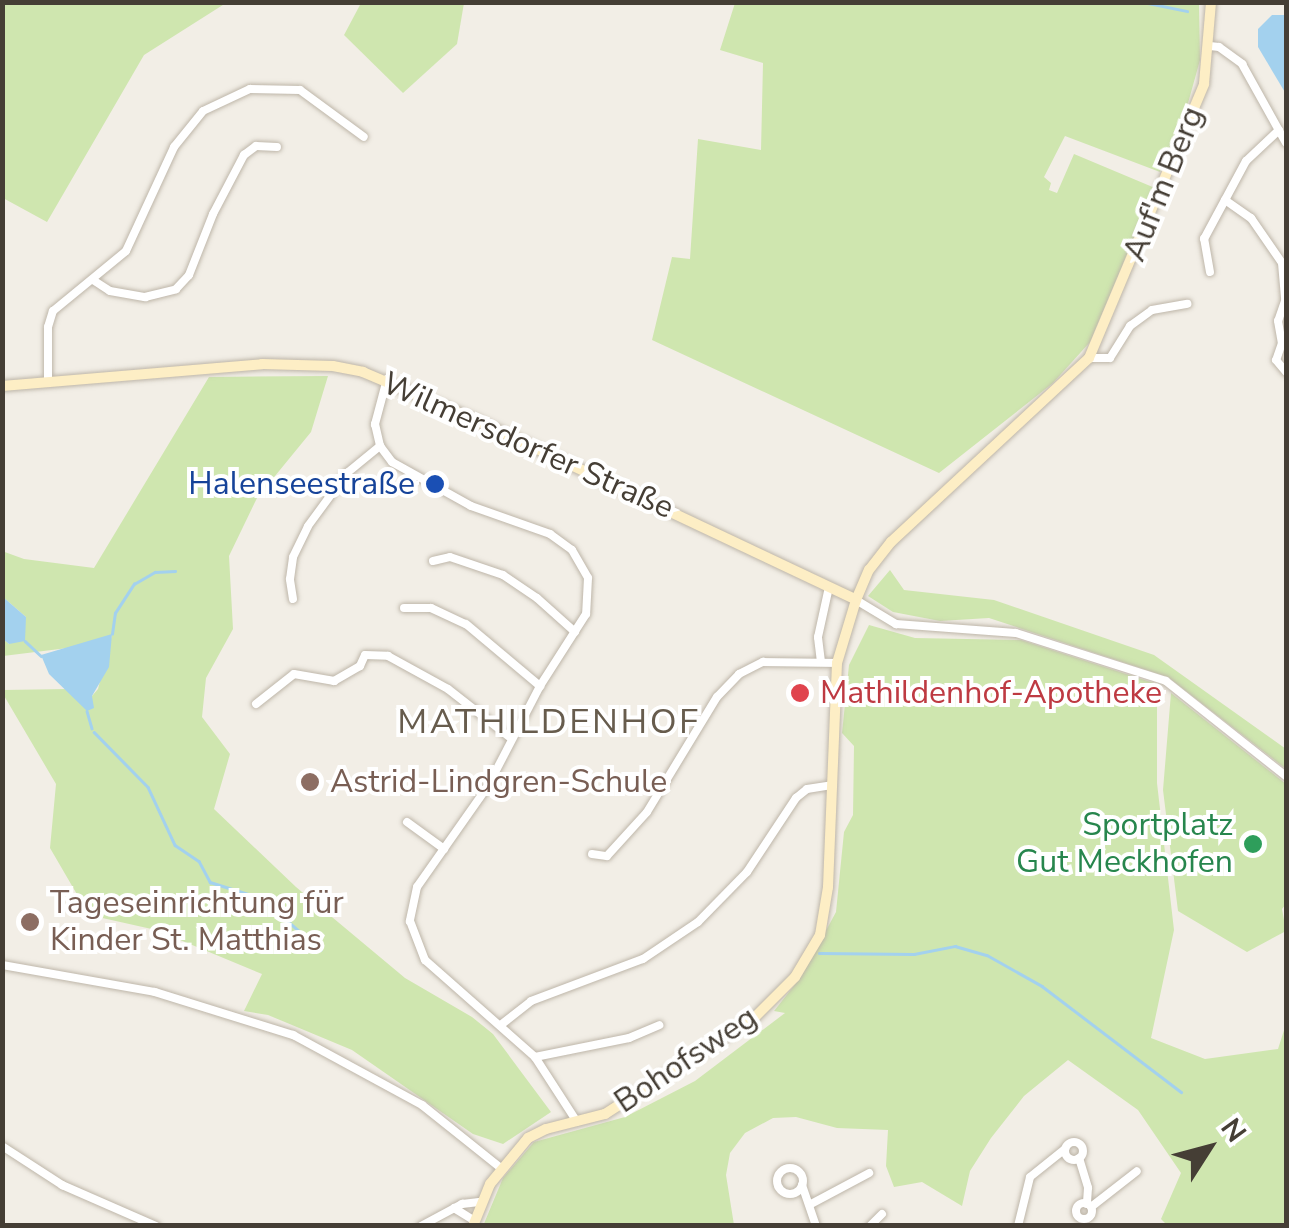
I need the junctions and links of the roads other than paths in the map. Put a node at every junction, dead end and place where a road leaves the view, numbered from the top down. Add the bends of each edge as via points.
1 (1212, 2) edge
2 (1210, 46) junction
3 (1279, 130) junction
4 (364, 137) dead end
5 (1286, 144) edge
6 (277, 147) dead end
7 (1225, 200) junction
8 (1210, 272) dead end
9 (93, 280) junction
10 (1187, 304) dead end
11 (1089, 358) junction
12 (1286, 372) edge
13 (386, 379) junction
14 (48, 383) junction
15 (2, 386) edge
16 (380, 446) junction
17 (432, 562) dead end
18 (829, 587) junction
19 (294, 599) dead end
20 (856, 600) junction
21 (404, 608) dead end
22 (575, 632) junction
23 (821, 662) junction
24 (838, 662) junction
25 (540, 686) junction
26 (256, 704) dead end
27 (512, 738) junction
28 (1286, 776) edge
29 (832, 785) junction
30 (406, 822) dead end
31 (444, 849) junction
32 (592, 854) dead end
33 (2, 965) edge
34 (502, 1024) junction
35 (659, 1026) dead end
36 (534, 1058) junction
37 (577, 1122) junction
38 (2, 1146) edge
39 (1065, 1149) junction
40 (1078, 1158) junction
41 (501, 1168) junction
42 (1137, 1171) dead end
43 (870, 1173) dead end
44 (802, 1185) dead end
45 (479, 1202) junction
46 (811, 1204) junction
47 (1089, 1205) junction
48 (454, 1208) junction
49 (882, 1214) dead end
50 (1081, 1222) edge
51 (473, 1223) edge
52 (156, 1226) edge
53 (421, 1226) edge
54 (816, 1226) edge
55 (870, 1226) edge
56 (1018, 1226) edge

1 - 2 street, Auf'm Berg
2 - 3 street via 1242,64
2 - 11 street, Auf'm Berg via 1204,84
3 - 5 street
3 - 7 street via 1246,161
4 - 9 street via 300,90 260,88 218,101 180,136 134,241
6 - 9 street via 256,146 244,155 189,275 176,289 145,297 110,291
7 - 8 street via 1204,238
7 - 12 street via 1251,218 1282,263 1285,301 1276,360
9 - 14 street via 54,311
10 - 11 street, Auf'm Berg via 1152,310 1130,326 1110,358
11 - 20 street, Auf'm Berg via 891,542
13 - 14 street, Wilmersdorfer Straße via 332,366 262,364
13 - 16 street via 376,413
13 - 18 street, Wilmersdorfer Straße
14 - 15 street, Wilmersdorfer Straße
16 - 19 street via 347,473 308,526 293,557
16 - 22 street via 422,482 550,534 572,550 590,592
17 - 22 street via 450,557 503,576
18 - 20 street, Wilmersdorfer Straße
18 - 23 street via 818,637
20 - 24 street, Bohofsweg
20 - 28 street via 896,624 1016,633 1166,681
21 - 25 street via 431,608 466,624
22 - 25 street
23 - 24 street
23 - 32 street via 763,662 739,674 717,697 647,812 607,856
24 - 29 street, Bohofsweg
25 - 27 street
26 - 27 street via 294,674 334,681 360,666 364,655 388,656 448,689
27 - 31 street
29 - 34 street via 796,798 740,880 698,922 642,960 531,1001
29 - 37 street, Bohofsweg via 826,915 795,976 754,1018 684,1067 605,1114
30 - 31 street
31 - 34 street via 412,899 414,942 433,970
33 - 41 street via 155,992 293,1035 422,1105
34 - 36 street
35 - 36 street
36 - 37 street
37 - 41 street, Bohofsweg via 532,1135
38 - 52 street via 62,1186
39 - 40 street via 1070,1159
39 - 40 street via 1079,1144
39 - 56 street via 1030,1177
40 - 47 street
41 - 45 street, Bohofsweg
42 - 47 street
43 - 46 street
44 - 46 street
45 - 48 street
45 - 51 street, Bohofsweg
46 - 54 street
47 - 50 street via 1091,1216
48 - 51 street
48 - 53 street
49 - 55 street

